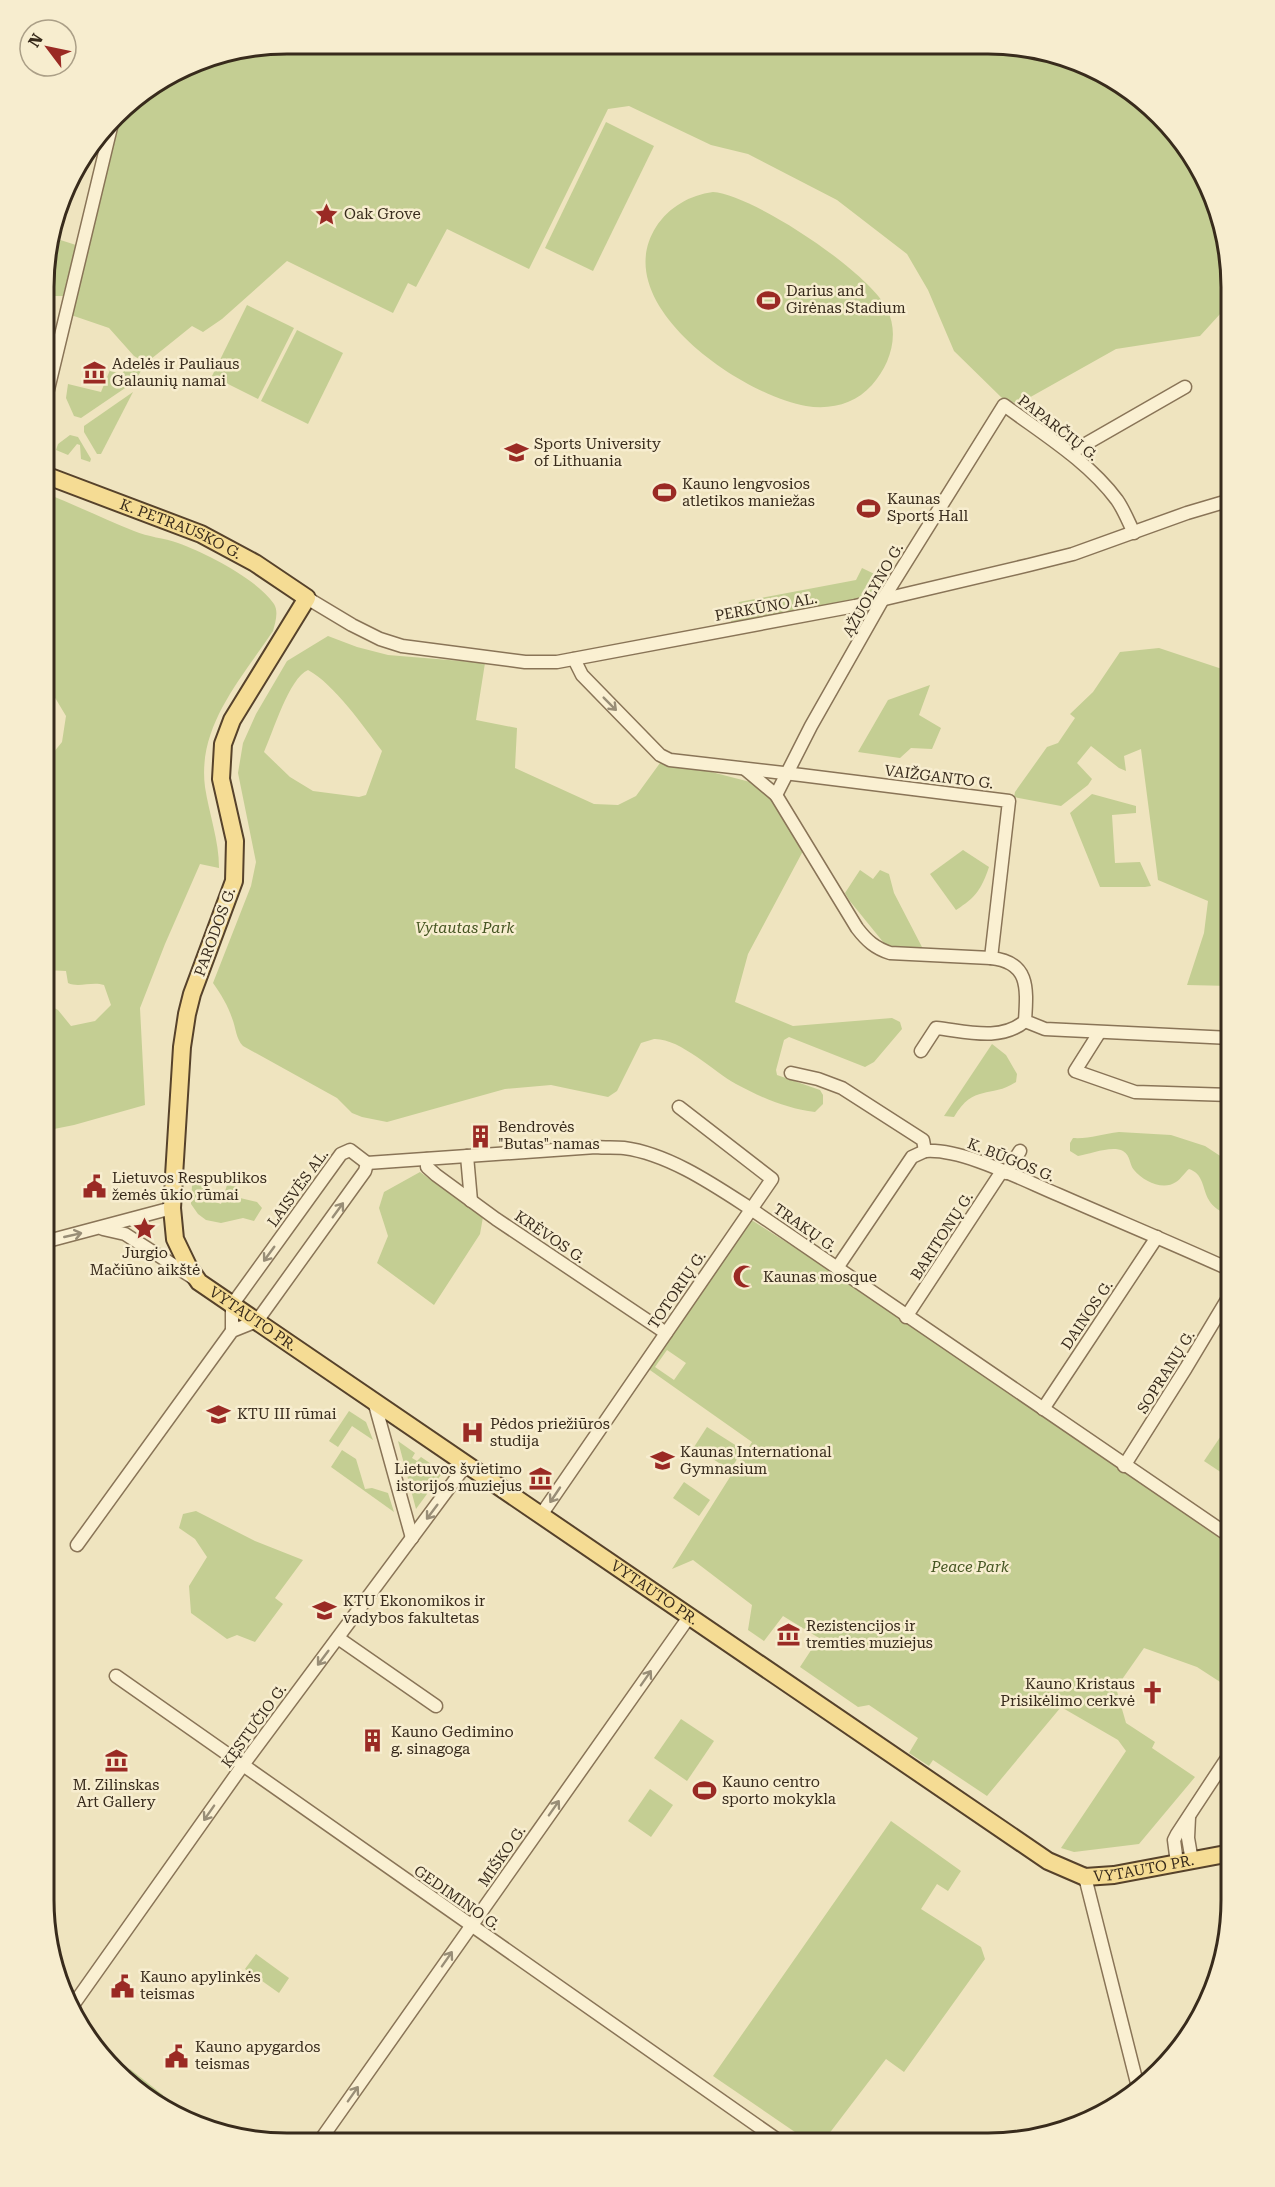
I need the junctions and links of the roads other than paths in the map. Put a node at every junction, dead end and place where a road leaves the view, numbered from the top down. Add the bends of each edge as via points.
1 (108, 138) edge
2 (54, 365) edge
3 (1185, 387) dead end
4 (1004, 405) joint
5 (1070, 453) junction
6 (54, 478) edge
7 (1221, 503) edge
8 (1134, 533) junction
9 (307, 598) junction
10 (883, 599) junction
11 (574, 659) junction
12 (744, 768) junction
13 (788, 773) junction
14 (776, 795) junction
15 (991, 958) junction
16 (1025, 1021) junction
17 (1099, 1033) junction
18 (1221, 1038) edge
19 (921, 1051) dead end
20 (791, 1073) dead end
21 (1221, 1095) edge
22 (679, 1107) dead end
23 (925, 1151) junction
24 (1020, 1151) dead end
25 (467, 1156) junction
26 (427, 1159) junction
27 (367, 1163) junction
28 (1004, 1172) junction
29 (471, 1201) junction
30 (172, 1208) junction
31 (751, 1209) junction
32 (102, 1228) junction
33 (1157, 1237) junction
34 (54, 1240) edge
35 (1221, 1266) edge
36 (837, 1269) junction
37 (199, 1282) junction
38 (232, 1305) junction
39 (1221, 1310) edge
40 (906, 1317) junction
41 (257, 1322) junction
42 (232, 1331) junction
43 (666, 1333) junction
44 (374, 1401) junction
45 (1043, 1409) junction
46 (466, 1465) junction
47 (1124, 1466) junction
48 (541, 1515) junction
49 (1221, 1530) edge
50 (412, 1538) junction
51 (77, 1545) dead end
52 (689, 1617) junction
53 (338, 1638) junction
54 (116, 1676) dead end
55 (436, 1706) dead end
56 (243, 1765) junction
57 (1221, 1767) edge
58 (1221, 1856) edge
59 (1184, 1862) junction
60 (1085, 1877) junction
61 (471, 1925) junction
62 (77, 2000) edge
63 (1136, 2079) edge
64 (325, 2133) edge
65 (768, 2133) edge

1 - 2 street
3 - 5 street
4 - 5 street, PAPARČIŲ G.
4 - 10 street, ĄŽUOLYNO G.
5 - 8 street, PAPARČIŲ G. via 1118,501
6 - 9 main road, K. PETRAUSKO G. via 201,534 255,563
7 - 8 street, PERKŪNO AL.
8 - 10 street, PERKŪNO AL. via 1073,554
9 - 11 street, PERKŪNO AL. via 351,625 402,646 532,662
9 - 30 main road, PARODOS G. via 232,720 223,744 221,779 235,841 234,881 187,1014
10 - 11 street, PERKŪNO AL.
10 - 13 street, ĄŽUOLYNO G.
11 -> 12 street, VAIŽGANTO G. via 582,675 660,756
12 - 13 street, VAIŽGANTO G.
12 - 14 street
13 - 14 street, ĄŽUOLYNO G.
13 - 15 street, VAIŽGANTO G. via 1009,801
14 - 15 street via 857,928 877,949
15 - 16 street via 1009,960 1023,977
16 - 17 street via 1045,1029
16 - 19 street via 1011,1031 994,1034 936,1028
17 - 18 street
17 - 21 street via 1075,1071 1135,1092
20 - 23 street via 832,1084 854,1095 923,1140
22 - 31 street, TOTORIŲ G. via 772,1179
23 - 28 street, K. BŪGOS G. via 961,1155
23 - 36 street via 912,1157
24 - 28 street, BARITONŲ G.
25 - 26 street, TRAKŲ G.
25 - 29 street
25 - 31 street, TRAKŲ G. via 624,1148 652,1155 705,1179
26 - 27 street, TRAKŲ G.
26 - 29 street, KRĖVOS G. via 427,1167 436,1176
27 -> 38 street, LAISVĖS AL. via 350,1150 341,1154
41 -> 27 street via 365,1172
28 - 33 street, K. BŪGOS G.
28 - 40 street, BARITONŲ G.
29 - 43 street, KRĖVOS G.
30 - 32 street
30 - 37 main road, PARODOS G. via 175,1239
31 - 36 street, TRAKŲ G.
31 - 43 street, TOTORIŲ G.
34 -> 32 street
32 - 37 street, VYTAUTO PR. via 125,1234
33 - 35 street, K. BŪGOS G.
33 - 45 street, DAINOS G.
36 - 40 street, TRAKŲ G.
37 - 38 main road, VYTAUTO PR.
38 - 41 main road, VYTAUTO PR.
38 - 42 street
39 - 47 street, SOPRANŲ G.
40 - 45 street, TRAKŲ G.
41 - 42 street
41 - 44 main road, VYTAUTO PR.
42 - 51 street
43 -> 48 street, TOTORIŲ G.
44 - 46 main road, VYTAUTO PR.
44 - 50 street
45 - 47 street, TRAKŲ G.
46 - 48 main road, VYTAUTO PR.
46 -> 50 street, KĘSTUČIO G.
47 - 49 street, TRAKŲ G.
48 - 52 main road, VYTAUTO PR.
50 - 53 street, KĘSTUČIO G.
52 - 60 main road, VYTAUTO PR. via 1048,1861
61 -> 52 street, MIŠKO G.
53 - 55 street
53 -> 56 street, KĘSTUČIO G.
54 - 56 street, GEDIMINO G.
56 - 61 street, GEDIMINO G.
56 -> 62 street, KĘSTUČIO G.
57 - 59 street via 1174,1840
58 - 59 main road, VYTAUTO PR.
59 - 60 main road, VYTAUTO PR.
60 - 63 street
64 -> 61 street, MIŠKO G.
61 - 65 street, GEDIMINO G.

